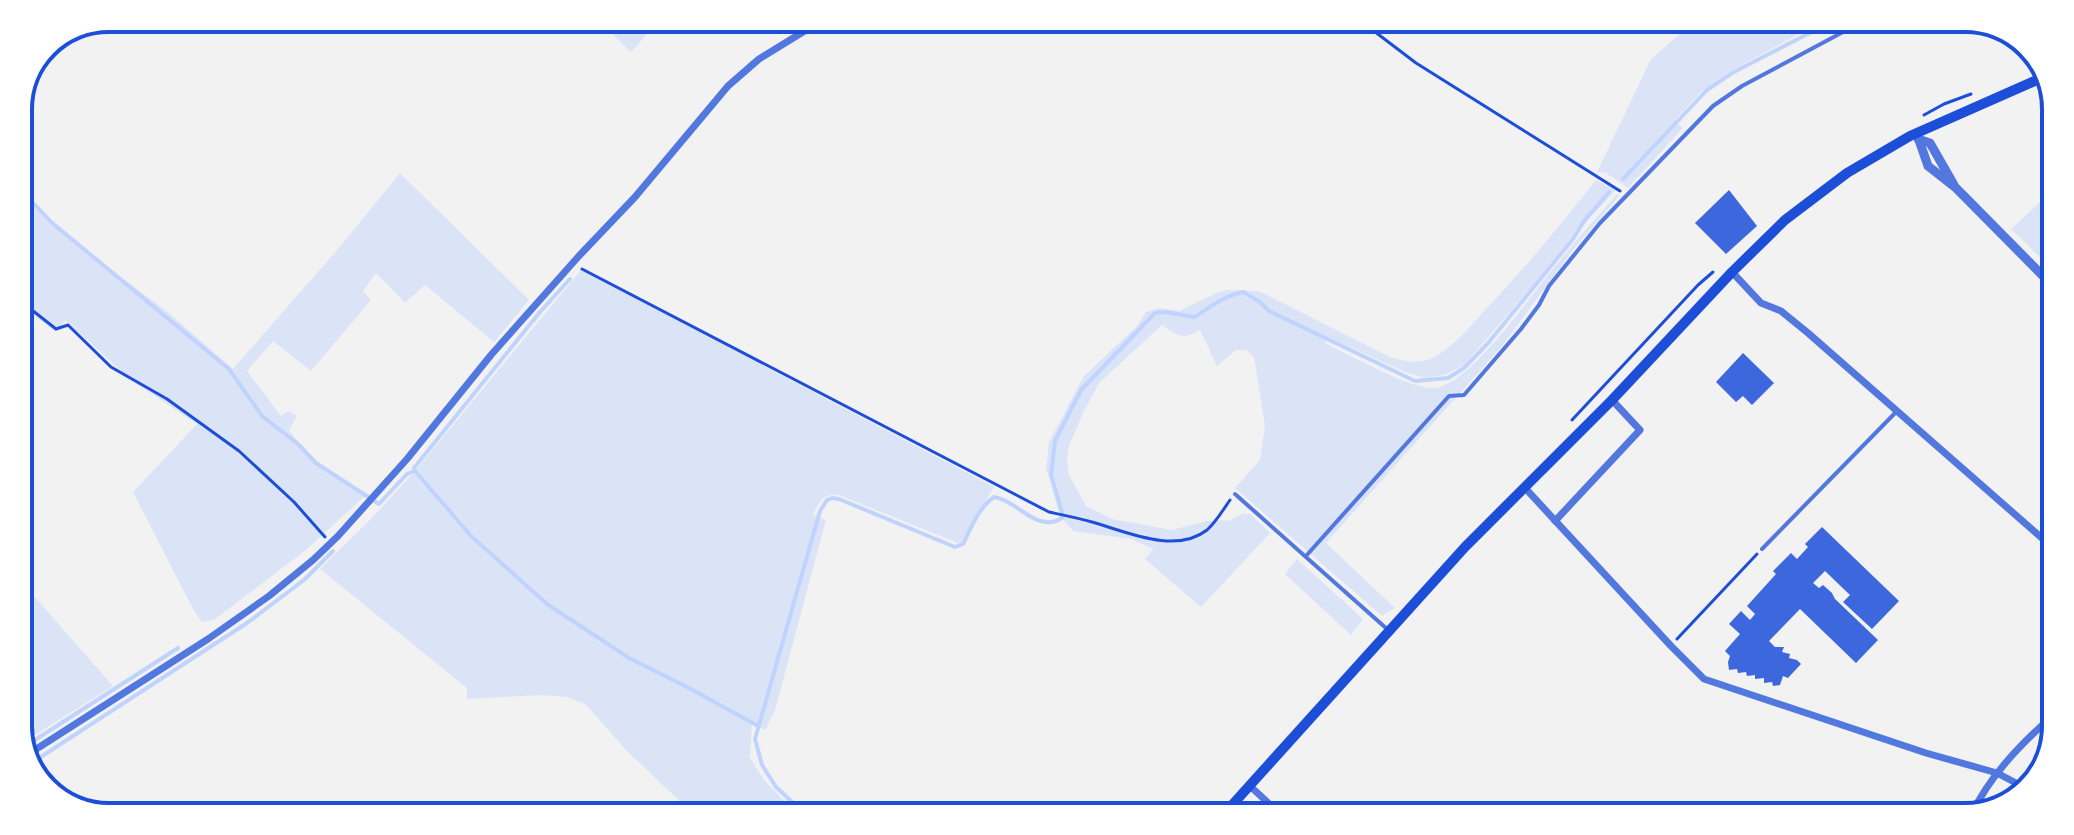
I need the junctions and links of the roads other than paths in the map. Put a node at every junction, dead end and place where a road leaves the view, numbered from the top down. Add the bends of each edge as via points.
1 (803, 32) edge
2 (1843, 32) edge
3 (2036, 81) edge
4 (1915, 138) junction
5 (1732, 272) junction
6 (2042, 275) edge
7 (1612, 400) junction
8 (1897, 411) junction
9 (1525, 488) junction
10 (1235, 494) road end
11 (1555, 521) junction
12 (2042, 538) edge
13 (1762, 549) road end
14 (1306, 556) junction
15 (1389, 631) junction
16 (2042, 725) edge
17 (36, 749) edge
18 (1997, 773) junction
19 (2016, 783) edge
20 (1250, 786) junction
21 (1978, 801) edge
22 (1234, 803) edge
23 (1268, 803) edge

1 - 17 street via 728,86 491,355 407,459 313,560 208,639
2 - 14 lane via 1713,106 1583,244 1464,395 1449,396
3 - 4 main road
4 - 5 main road via 1815,195
4 - 6 street via 1930,143 1956,188
5 - 7 main road
5 - 8 street via 1761,303 1781,311
7 - 9 main road
7 - 11 street via 1640,430
8 - 12 street
8 - 13 lane
9 - 11 street
9 - 15 main road
10 - 14 lane
11 - 18 street via 1704,679
14 - 15 lane
15 - 20 main road
16 - 18 street
18 - 19 street
18 - 21 street
20 - 22 main road
20 - 23 street

